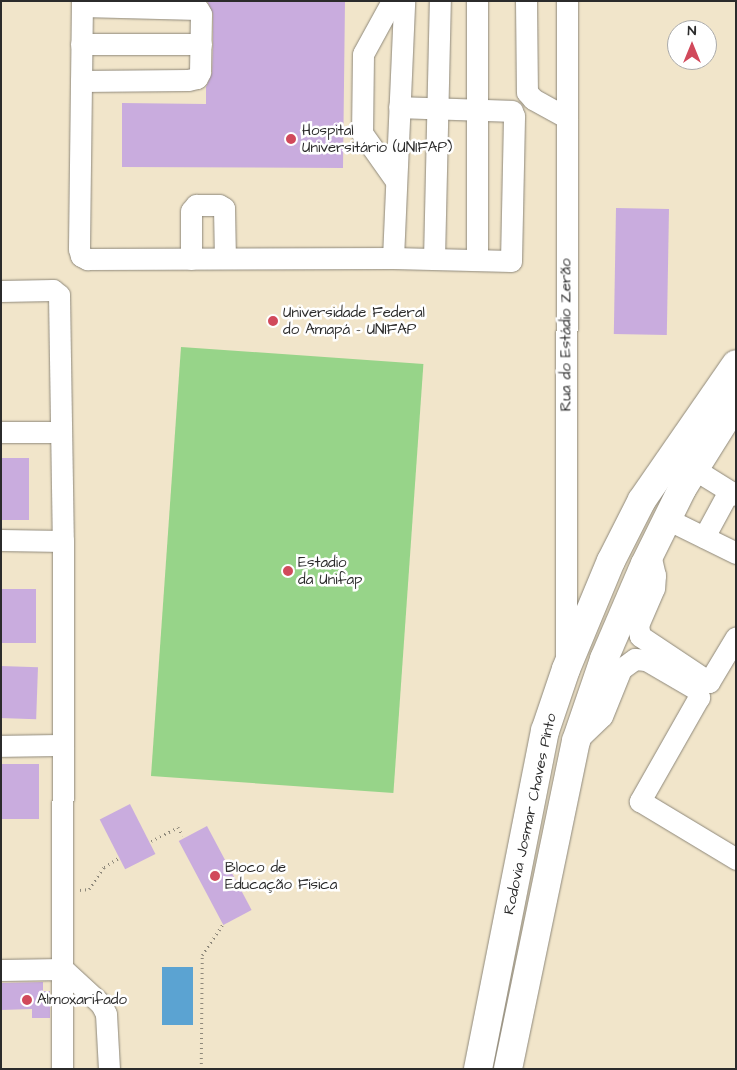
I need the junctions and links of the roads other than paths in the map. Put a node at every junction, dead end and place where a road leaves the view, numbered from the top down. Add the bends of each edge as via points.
1 (392, 1) edge
2 (404, 1) edge
3 (440, 1) edge
4 (477, 1) edge
5 (526, 1) edge
6 (567, 1) edge
7 (82, 4) edge
8 (81, 44) junction
9 (201, 44) junction
10 (81, 81) junction
11 (399, 107) junction
12 (437, 108) junction
13 (477, 109) junction
14 (567, 118) junction
15 (396, 181) junction
16 (226, 258) junction
17 (393, 258) junction
18 (192, 259) junction
19 (434, 259) junction
20 (477, 260) junction
21 (1, 292) edge
22 (736, 364) edge
23 (736, 403) edge
24 (1, 432) edge
25 (61, 432) junction
26 (694, 469) junction
27 (732, 493) edge
28 (667, 519) junction
29 (704, 537) junction
30 (1, 540) edge
31 (63, 541) junction
32 (736, 553) edge
33 (650, 554) junction
34 (736, 637) edge
35 (566, 669) junction
36 (576, 741) junction
37 (62, 745) junction
38 (1, 746) edge
39 (736, 859) edge
40 (62, 969) junction
41 (1, 970) edge
42 (511, 1068) edge
43 (62, 1069) edge
44 (109, 1069) edge
45 (478, 1069) edge

1 - 15 street via 363,54 362,133
2 - 11 street
3 - 12 street
4 - 13 street
5 - 14 street via 527,92 533,99
6 - 14 street, Rua do Estádio Zerão
7 - 8 street
7 - 9 street via 198,9 201,14
8 - 9 street
8 - 10 street
9 - 10 street via 197,78
10 - 18 street via 81,256 87,259
11 - 12 street
11 - 15 street
12 - 13 street
12 - 19 street
13 - 20 street
13 - 20 street via 507,110 514,116 511,261
14 - 35 street, Rua do Estádio Zerão
15 - 17 street
16 - 17 street
16 - 18 street
16 - 18 street via 224,208 196,205 191,211
17 - 19 street
19 - 20 street
21 - 25 street via 53,290 60,295
22 - 35 main road, Rodovia Josmar Chaves Pinto via 642,500 611,560
23 - 26 main road, Rodovia Josmar Chaves Pinto
24 - 25 street
25 - 31 street
26 - 27 street
26 - 28 main road, Rodovia Josmar Chaves Pinto
27 - 29 street
28 - 29 street
28 - 33 main road, Rodovia Josmar Chaves Pinto
29 - 32 street
30 - 31 street
31 - 37 street
33 - 34 street via 655,575 654,588 638,625 640,636 709,682
33 - 36 main road, Rodovia Josmar Chaves Pinto via 604,659
35 - 45 main road, Rodovia Josmar Chaves Pinto via 545,731
36 - 39 street via 602,716 622,669 635,659 646,660 696,689 699,698 640,801
36 - 42 main road, Rodovia Josmar Chaves Pinto
37 - 38 street
37 - 40 street
40 - 41 street
40 - 43 street
40 - 44 street via 101,1004 106,1014

